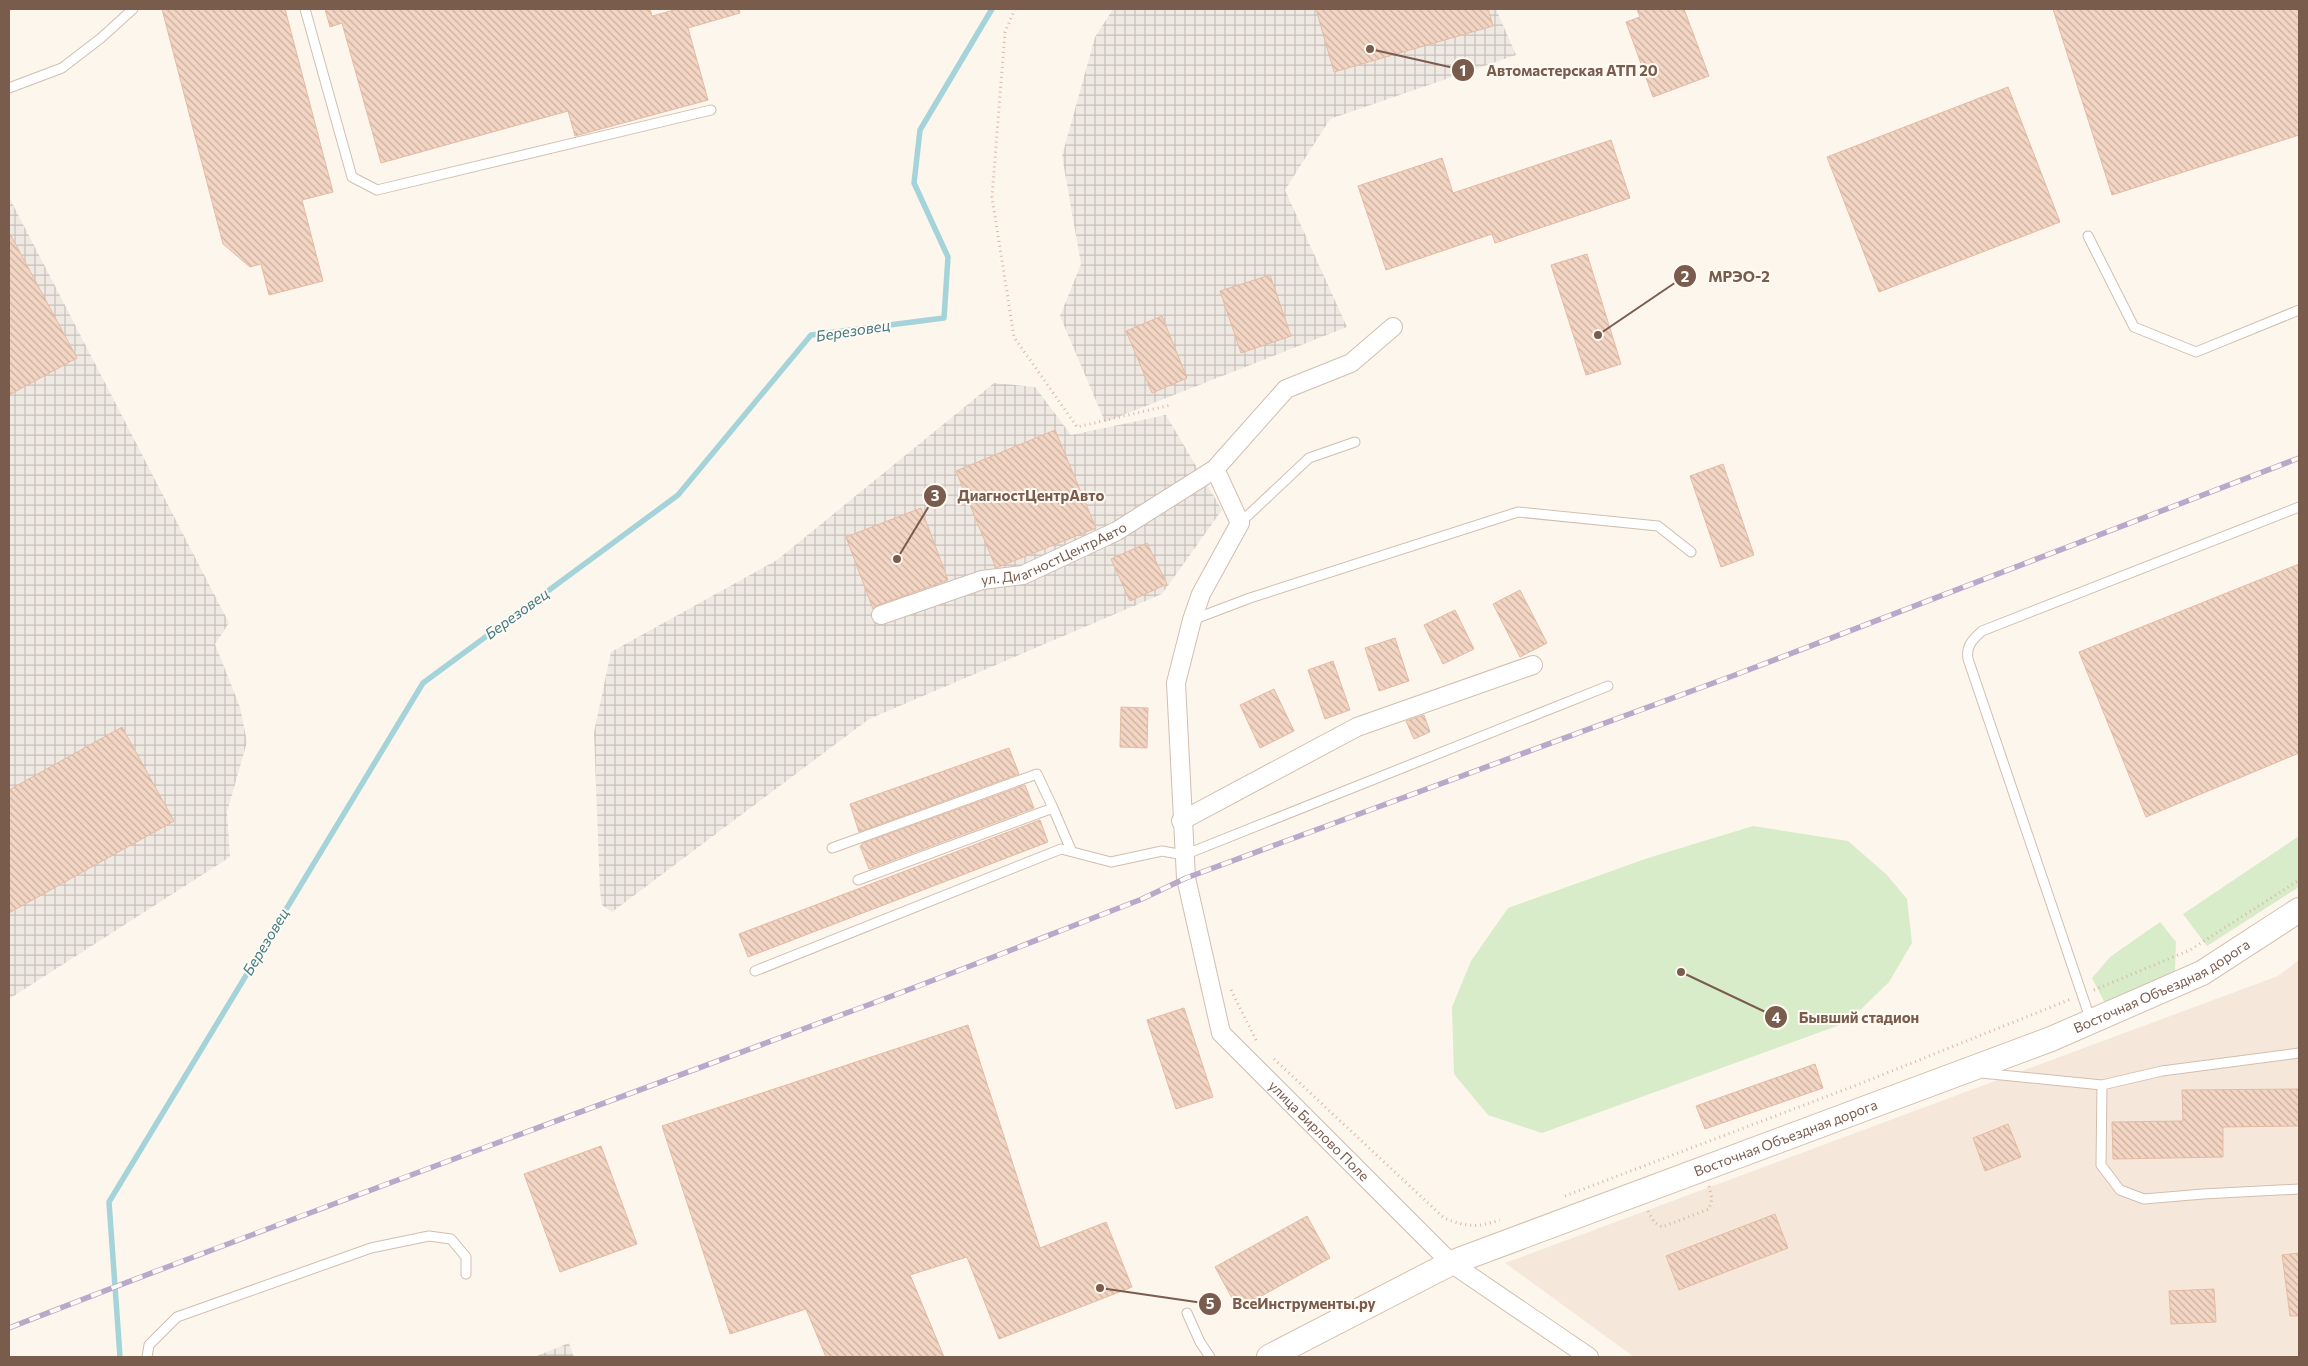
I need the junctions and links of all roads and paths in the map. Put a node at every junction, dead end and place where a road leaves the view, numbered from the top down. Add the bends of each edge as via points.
1 (133, 9) edge
2 (305, 9) edge
3 (1015, 9) edge
4 (9, 88) edge
5 (711, 110) dead end
6 (2088, 236) dead end
7 (2299, 310) edge
8 (1393, 327) dead end
9 (1171, 405) dead end
10 (1355, 442) dead end
11 (1215, 469) junction
12 (2299, 507) edge
13 (1240, 523) junction
14 (1692, 552) dead end
15 (881, 615) dead end
16 (1192, 620) junction
17 (1533, 665) dead end
18 (1608, 686) dead end
19 (1053, 808) junction
20 (1182, 821) junction
21 (832, 848) dead end
22 (1071, 850) junction
23 (1184, 855) junction
24 (858, 880) dead end
25 (2299, 880) edge
26 (2299, 910) edge
27 (755, 971) dead end
28 (1227, 982) dead end
29 (2081, 995) junction
30 (2091, 1022) junction
31 (1264, 1049) dead end
32 (2299, 1053) edge
33 (1271, 1055) dead end
34 (1964, 1071) junction
35 (2102, 1085) junction
36 (1702, 1169) junction
37 (2299, 1189) edge
38 (1638, 1193) junction
39 (1560, 1198) dead end
40 (1504, 1219) dead end
41 (1451, 1263) junction
42 (466, 1274) dead end
43 (1187, 1313) dead end
44 (147, 1357) edge
45 (1210, 1357) edge
46 (1269, 1357) edge
47 (1589, 1357) edge

1 - 4 lane via 62,68
2 - 5 lane via 352,177 376,190
3 - 9 path via 1005,32 992,197 1014,337 1077,427
6 - 7 lane via 2134,327 2196,352
8 - 11 street via 1351,363 1286,389
10 - 13 lane via 1309,458
11 - 13 street
11 - 15 street, ул. ДиагностЦентрАвто via 1117,531 1023,575 982,580
12 - 29 lane via 1982,631 1972,640 1967,651
13 - 16 street, улица Бирлово Поле via 1201,594
14 - 16 lane via 1658,526 1518,512 1250,598
16 - 20 street, улица Бирлово Поле via 1176,683
17 - 20 street via 1357,727
18 - 23 lane
19 - 21 lane via 1038,774
19 - 22 lane
19 - 24 lane
20 - 23 street, улица Бирлово Поле
22 - 23 lane via 1111,862 1162,851
22 - 27 lane via 1061,849
23 - 41 street, улица Бирлово Поле via 1186,878 1221,1033
25 - 29 path via 2190,950
26 - 30 main road, Восточная Объездная дорога via 2202,973
28 - 31 path via 1256,1042
29 - 30 lane
29 - 39 path
30 - 34 main road, Восточная Объездная дорога
32 - 35 lane via 2162,1072
33 - 40 path via 1444,1218 1465,1226 1482,1226
34 - 35 lane
34 - 36 main road, Восточная Объездная дорога
35 - 37 lane via 2101,1166 2120,1190 2144,1200
36 - 38 main road, Восточная Объездная дорога
36 - 38 path via 1712,1193 1709,1209 1672,1225 1662,1227 1654,1222
38 - 41 main road, Восточная Объездная дорога
41 - 46 main road, Восточная Объездная дорога
41 - 47 street, улица Бирлово Поле
42 - 44 lane via 466,1257 451,1239 429,1236 371,1248 177,1317 149,1345
43 - 45 lane

